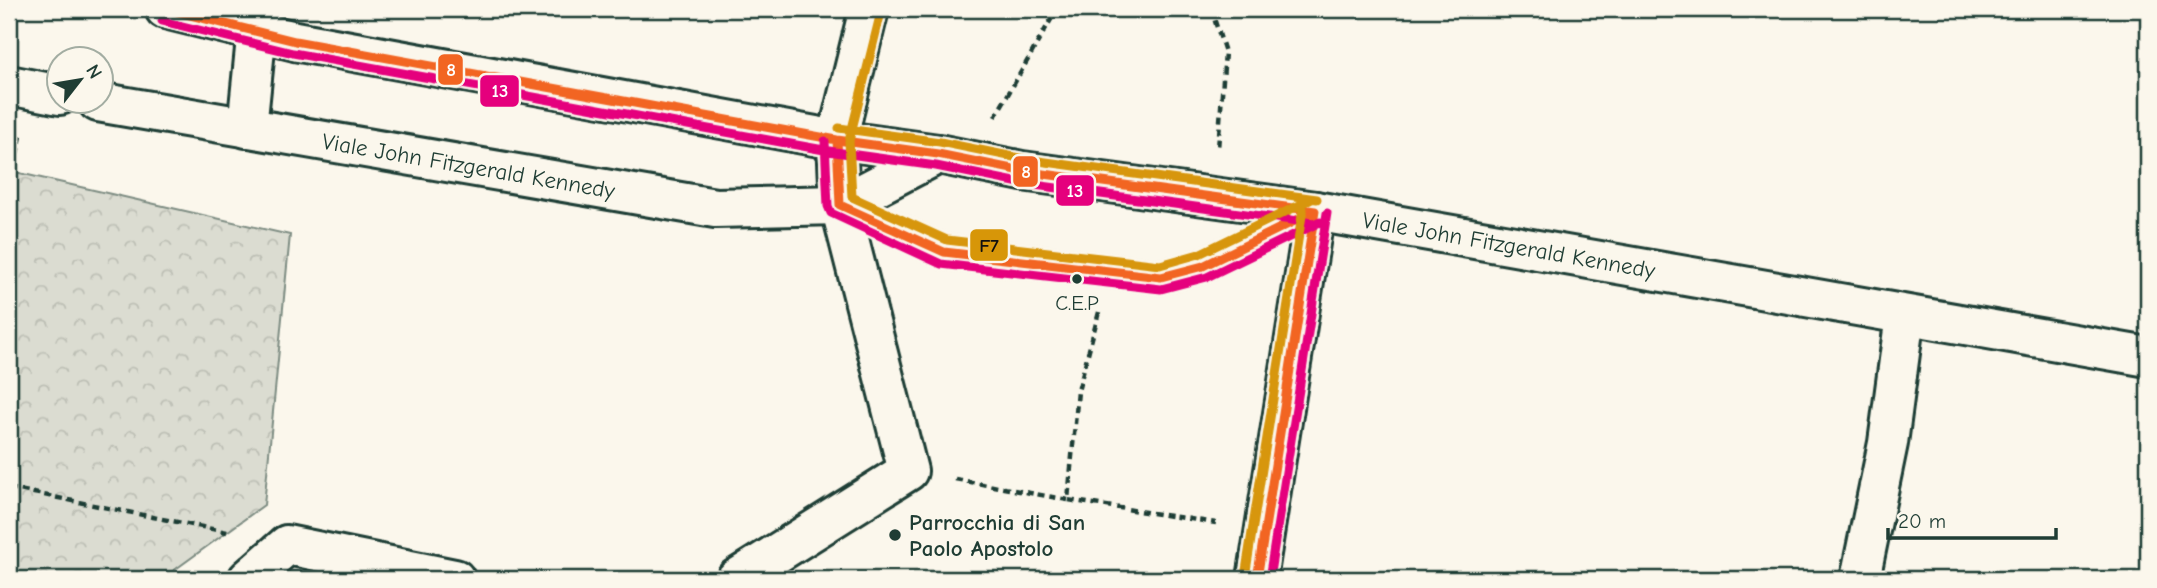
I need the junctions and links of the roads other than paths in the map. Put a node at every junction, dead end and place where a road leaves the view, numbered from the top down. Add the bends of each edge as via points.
1 (165, 9) edge
2 (869, 9) edge
3 (258, 20) edge
4 (9, 85) edge
5 (46, 92) edge
6 (116, 105) edge
7 (247, 128) junction
8 (837, 140) junction
9 (954, 157) junction
10 (839, 205) junction
11 (1315, 211) junction
12 (1905, 315) junction
13 (2148, 357) edge
14 (248, 579) edge
15 (455, 579) edge
16 (737, 579) edge
17 (1257, 579) edge
18 (1860, 579) edge

1 - 3 street, Viale John Fitzgerald Kennedy
2 - 8 street
3 - 7 street
3 - 8 street, Viale John Fitzgerald Kennedy via 295,41
4 - 5 street
6 - 7 street, Viale John Fitzgerald Kennedy
7 - 10 street, Viale John Fitzgerald Kennedy via 715,208
8 - 9 street, Viale John Fitzgerald Kennedy
8 - 10 street
9 - 10 street
9 - 11 street, Viale John Fitzgerald Kennedy via 1022,171
10 - 11 lane via 944,252 1161,277 1203,266
10 - 16 street via 908,471
11 - 12 street, Viale John Fitzgerald Kennedy
11 - 17 street
12 - 13 street, Viale John Fitzgerald Kennedy
12 - 18 street via 1888,443
14 - 15 street via 287,545

